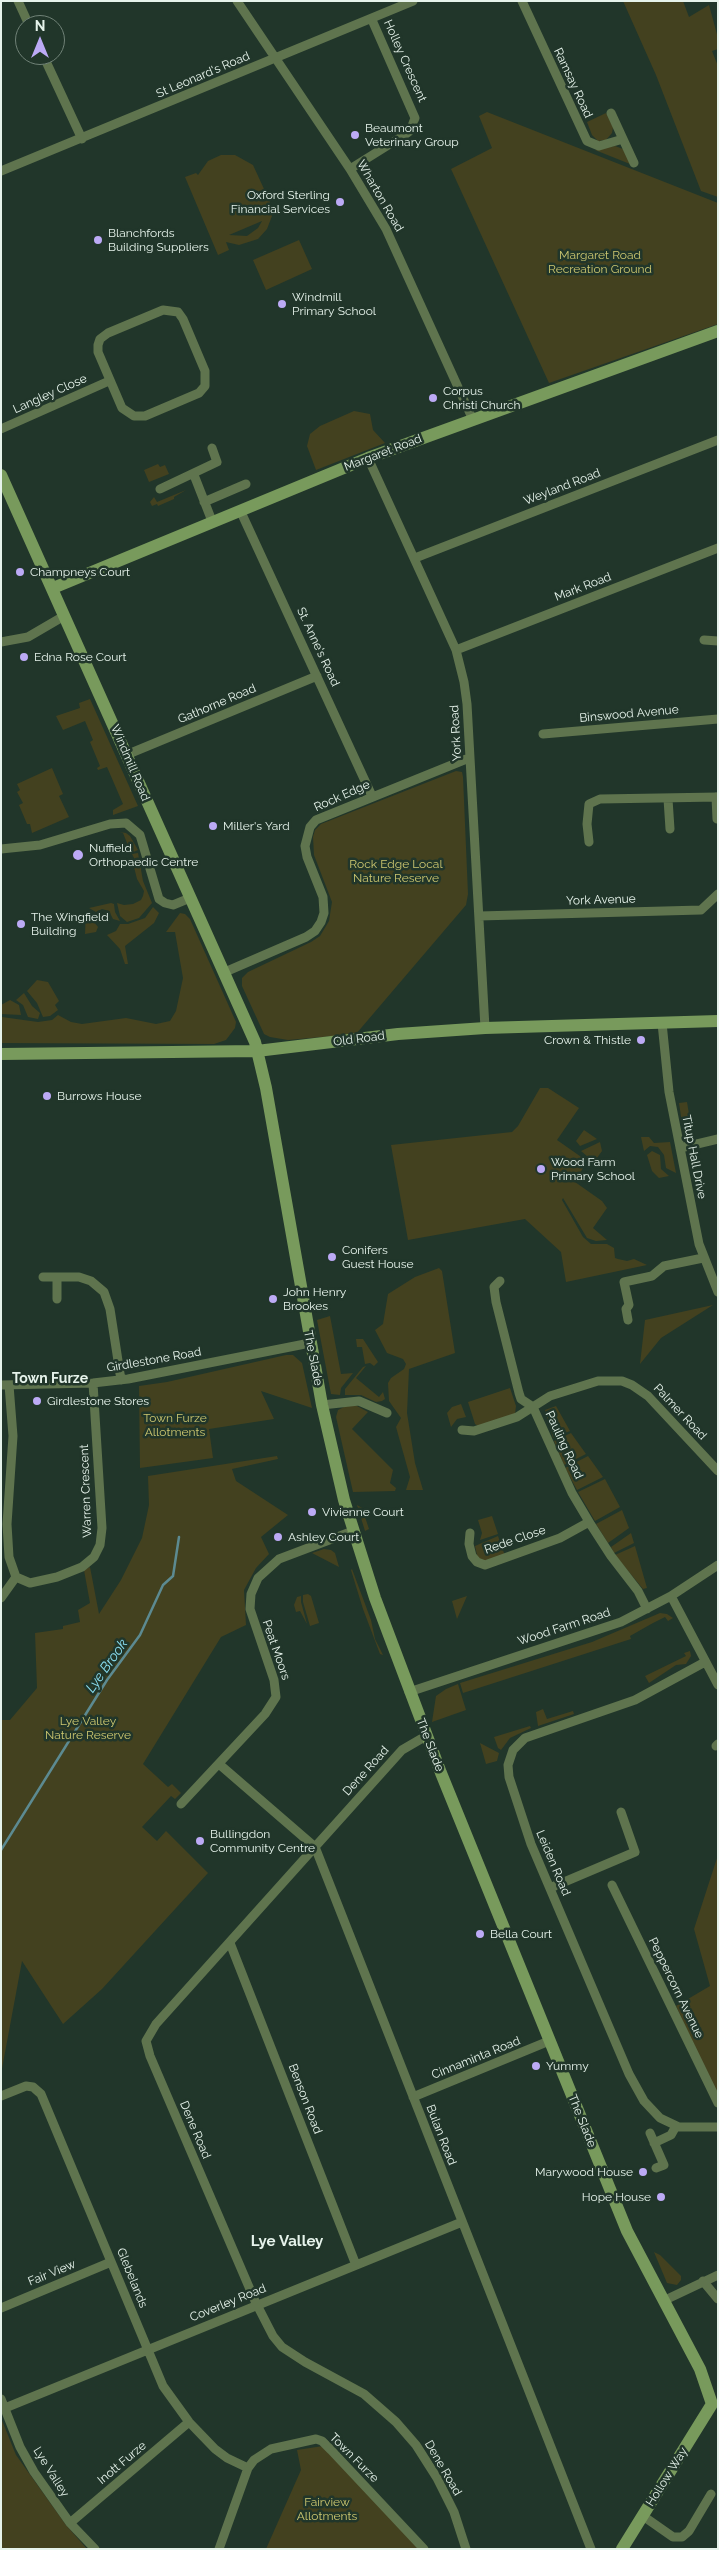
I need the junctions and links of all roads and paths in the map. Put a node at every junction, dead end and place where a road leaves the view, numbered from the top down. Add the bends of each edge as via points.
1 (18, 1) edge
2 (237, 1) edge
3 (413, 1) edge
4 (522, 1) edge
5 (24, 15) edge
6 (372, 20) junction
7 (274, 59) junction
8 (48, 65) edge
9 (611, 113) dead end
10 (82, 138) junction
11 (623, 139) junction
12 (634, 163) dead end
13 (350, 168) junction
14 (1, 171) edge
15 (718, 331) edge
16 (109, 381) junction
17 (473, 420) junction
18 (1, 429) edge
19 (718, 440) edge
20 (212, 448) dead end
21 (368, 458) junction
22 (194, 474) junction
23 (1, 476) edge
24 (246, 484) dead end
25 (160, 489) dead end
26 (204, 502) junction
27 (240, 510) junction
28 (212, 521) junction
29 (718, 548) edge
30 (415, 558) junction
31 (52, 588) junction
32 (64, 616) junction
33 (704, 640) dead end
34 (718, 641) edge
35 (1, 642) edge
36 (456, 650) junction
37 (317, 676) junction
38 (718, 719) edge
39 (543, 734) dead end
40 (126, 755) junction
41 (470, 758) junction
42 (372, 796) junction
43 (717, 796) edge
44 (668, 799) junction
45 (717, 819) edge
46 (670, 829) dead end
47 (589, 842) dead end
48 (1, 849) edge
49 (718, 894) edge
50 (190, 898) junction
51 (479, 916) junction
52 (225, 972) junction
53 (718, 1021) edge
54 (662, 1023) junction
55 (484, 1028) junction
56 (258, 1051) junction
57 (1, 1054) edge
58 (718, 1139) edge
59 (680, 1148) junction
60 (703, 1258) junction
61 (57, 1277) junction
62 (43, 1278) dead end
63 (500, 1281) dead end
64 (718, 1292) edge
65 (57, 1299) dead end
66 (628, 1320) dead end
67 (310, 1343) junction
68 (121, 1380) junction
69 (93, 1383) junction
70 (5, 1385) edge
71 (322, 1405) junction
72 (533, 1407) junction
73 (387, 1413) dead end
74 (462, 1430) dead end
75 (718, 1471) edge
76 (589, 1522) junction
77 (4, 1524) edge
78 (353, 1531) junction
79 (470, 1533) dead end
80 (718, 1565) edge
81 (16, 1577) junction
82 (671, 1596) junction
83 (1, 1598) edge
84 (647, 1609) junction
85 (705, 1662) junction
86 (718, 1685) edge
87 (409, 1692) junction
88 (426, 1736) junction
89 (219, 1764) junction
90 (181, 1804) dead end
91 (621, 1812) dead end
92 (315, 1847) junction
93 (612, 1885) dead end
94 (550, 1888) junction
95 (230, 1943) junction
96 (549, 2041) junction
97 (1, 2096) edge
98 (413, 2097) junction
99 (718, 2103) edge
100 (676, 2126) junction
101 (718, 2127) edge
102 (650, 2133) dead end
103 (654, 2143) junction
104 (656, 2168) dead end
105 (462, 2222) junction
106 (111, 2262) junction
107 (356, 2265) junction
108 (718, 2275) edge
109 (703, 2281) junction
110 (718, 2299) edge
111 (663, 2301) junction
112 (257, 2305) junction
113 (1, 2308) edge
114 (147, 2349) junction
115 (3, 2404) edge
116 (715, 2406) edge
117 (189, 2422) junction
118 (248, 2468) junction
119 (711, 2494) dead end
120 (643, 2516) junction
121 (70, 2523) junction
122 (95, 2549) edge
123 (219, 2549) edge
124 (424, 2549) edge
125 (466, 2549) edge
126 (591, 2549) edge
127 (622, 2549) edge

1 - 5 street
2 - 7 street, Wharton Road
3 - 6 street, St Leonard's Road
4 - 11 street, Ramsay Road via 587,141 599,146
6 - 7 street, St Leonard's Road
6 - 13 street, Holley Crescent via 415,118 410,131
7 - 10 street, St Leonard's Road
7 - 13 street, Wharton Road
8 - 10 street
9 - 11 street, Ramsay Road
10 - 14 street, St Leonard's Road
11 - 12 street, Ramsay Road
13 - 17 street, Wharton Road via 386,229
15 - 17 main road, Margaret Road
16 - 16 street via 98,352 100,339 163,310 178,312 205,370 204,386 199,393 145,416 134,416 122,408
16 - 18 street, Langley Close
17 - 21 main road, Margaret Road
19 - 30 street, Weyland Road
20 - 22 street via 217,462
21 - 27 main road, Margaret Road
21 - 30 street, York Road
22 - 25 street
22 - 26 street
23 - 31 main road, Windmill Road
24 - 26 street
26 - 28 street
27 - 28 main road, Margaret Road
27 - 37 street, St. Anne's Road
28 - 31 main road, Margaret Road
29 - 36 street, Mark Road
30 - 36 street, York Road
31 - 32 main road, Windmill Road
32 - 35 street via 28,637
32 - 40 main road, Windmill Road
33 - 34 street
36 - 41 street, York Road via 467,704
37 - 40 street, Gathorne Road
37 - 42 street, St. Anne's Road
38 - 39 street, Binswood Avenue
40 - 50 main road, Windmill Road
41 - 42 street, Rock Edge
41 - 51 street, York Road
42 - 52 street, Rock Edge via 325,815 310,827 305,846 307,857 324,903 324,913 316,931
43 - 44 street
43 - 45 street
44 - 46 street
44 - 47 street via 600,799 589,804
48 - 50 street via 40,845 110,824 126,823 140,835 159,898 173,905
49 - 51 street, York Avenue via 701,910
50 - 52 main road, Windmill Road
51 - 55 street, York Road
52 - 56 main road, Windmill Road
53 - 54 main road, Old Road
54 - 55 main road, Old Road
54 - 59 street, Titup Hall Drive via 669,1092
55 - 56 main road, Old Road via 398,1034
56 - 57 main road, Old Road
56 - 67 main road, The Slade
58 - 59 street
59 - 60 street, Titup Hall Drive
60 - 64 street, Titup Hall Drive
60 - 66 street via 664,1266 652,1276 623,1278
61 - 62 street
61 - 65 street
61 - 68 street via 83,1278 104,1292 110,1309
63 - 72 street, Pauling Road via 494,1287 506,1349 518,1393
67 - 68 street, Girdlestone Road
67 - 71 main road, The Slade
68 - 69 street, Girdlestone Road
69 - 70 street, Girdlestone Road
69 - 81 street, Warren Crescent via 102,1535 98,1551 82,1567 57,1577 30,1583
70 - 77 street via 13,1449
71 - 73 street via 359,1401
71 - 78 main road, The Slade
72 - 74 street, Palmer Road via 494,1425 474,1431
72 - 75 street, Palmer Road via 550,1396 598,1382 632,1384 648,1396
72 - 76 street, Pauling Road via 572,1493
76 - 79 street, Rede Close via 560,1538 485,1565 472,1556 468,1544
76 - 84 street, Pauling Road
77 - 81 street
78 - 87 main road, The Slade
78 - 89 street, Peat Moors via 279,1558 258,1578 251,1594 250,1609 274,1680 276,1697 265,1714
80 - 82 street, Wood Farm Road
81 - 83 street
82 - 84 street, Wood Farm Road
82 - 85 street
84 - 87 street, Wood Farm Road via 592,1632
85 - 86 street
85 - 94 street, Leiden Road via 635,1700 526,1738 513,1750 508,1765 509,1778 524,1826
87 - 88 main road, The Slade
88 - 92 street, Dene Road via 402,1750
88 - 96 main road, The Slade
89 - 90 street, Peat Moors
89 - 92 street, Bulan Road
91 - 94 street via 635,1852
92 - 95 street, Dene Road
92 - 98 street, Bulan Road
93 - 99 street, Peppercorn Avenue
94 - 100 street, Leiden Road via 629,2074 644,2101 660,2118
95 - 107 street, Benson Road
95 - 112 street, Dene Road via 156,2024 146,2041
96 - 98 street, Cinnaminta Road
96 - 111 main road, The Slade via 631,2241
97 - 106 street, Glebelands via 17,2088 33,2087 46,2102
98 - 105 street, Bulan Road
100 - 101 street
100 - 103 street via 671,2135
102 - 103 street
103 - 104 street via 664,2165
105 - 107 street, Coverley Road
105 - 126 street, Bulan Road
106 - 113 street, Fair View
106 - 114 street, Glebelands
107 - 112 street, Coverley Road
108 - 109 street
109 - 110 street
109 - 111 street
111 - 116 main road, The Slade via 700,2369
112 - 114 street, Coverley Road
112 - 125 street, Dene Road via 282,2347 364,2394 386,2411 406,2433 437,2478 454,2512
114 - 115 street, Coverley Road
114 - 117 street, Glebelands via 162,2386
115 - 121 street, Lye Valley via 34,2472
116 - 120 main road, Hollow Way
117 - 118 street, Glebelands via 215,2449
117 - 121 street, Inott Furze
118 - 123 street, Town Furze
118 - 124 street, Town Furze via 271,2449 309,2440 322,2441
119 - 120 street via 682,2537 673,2536
120 - 127 main road, Hollow Way
121 - 122 street, Lye Valley

